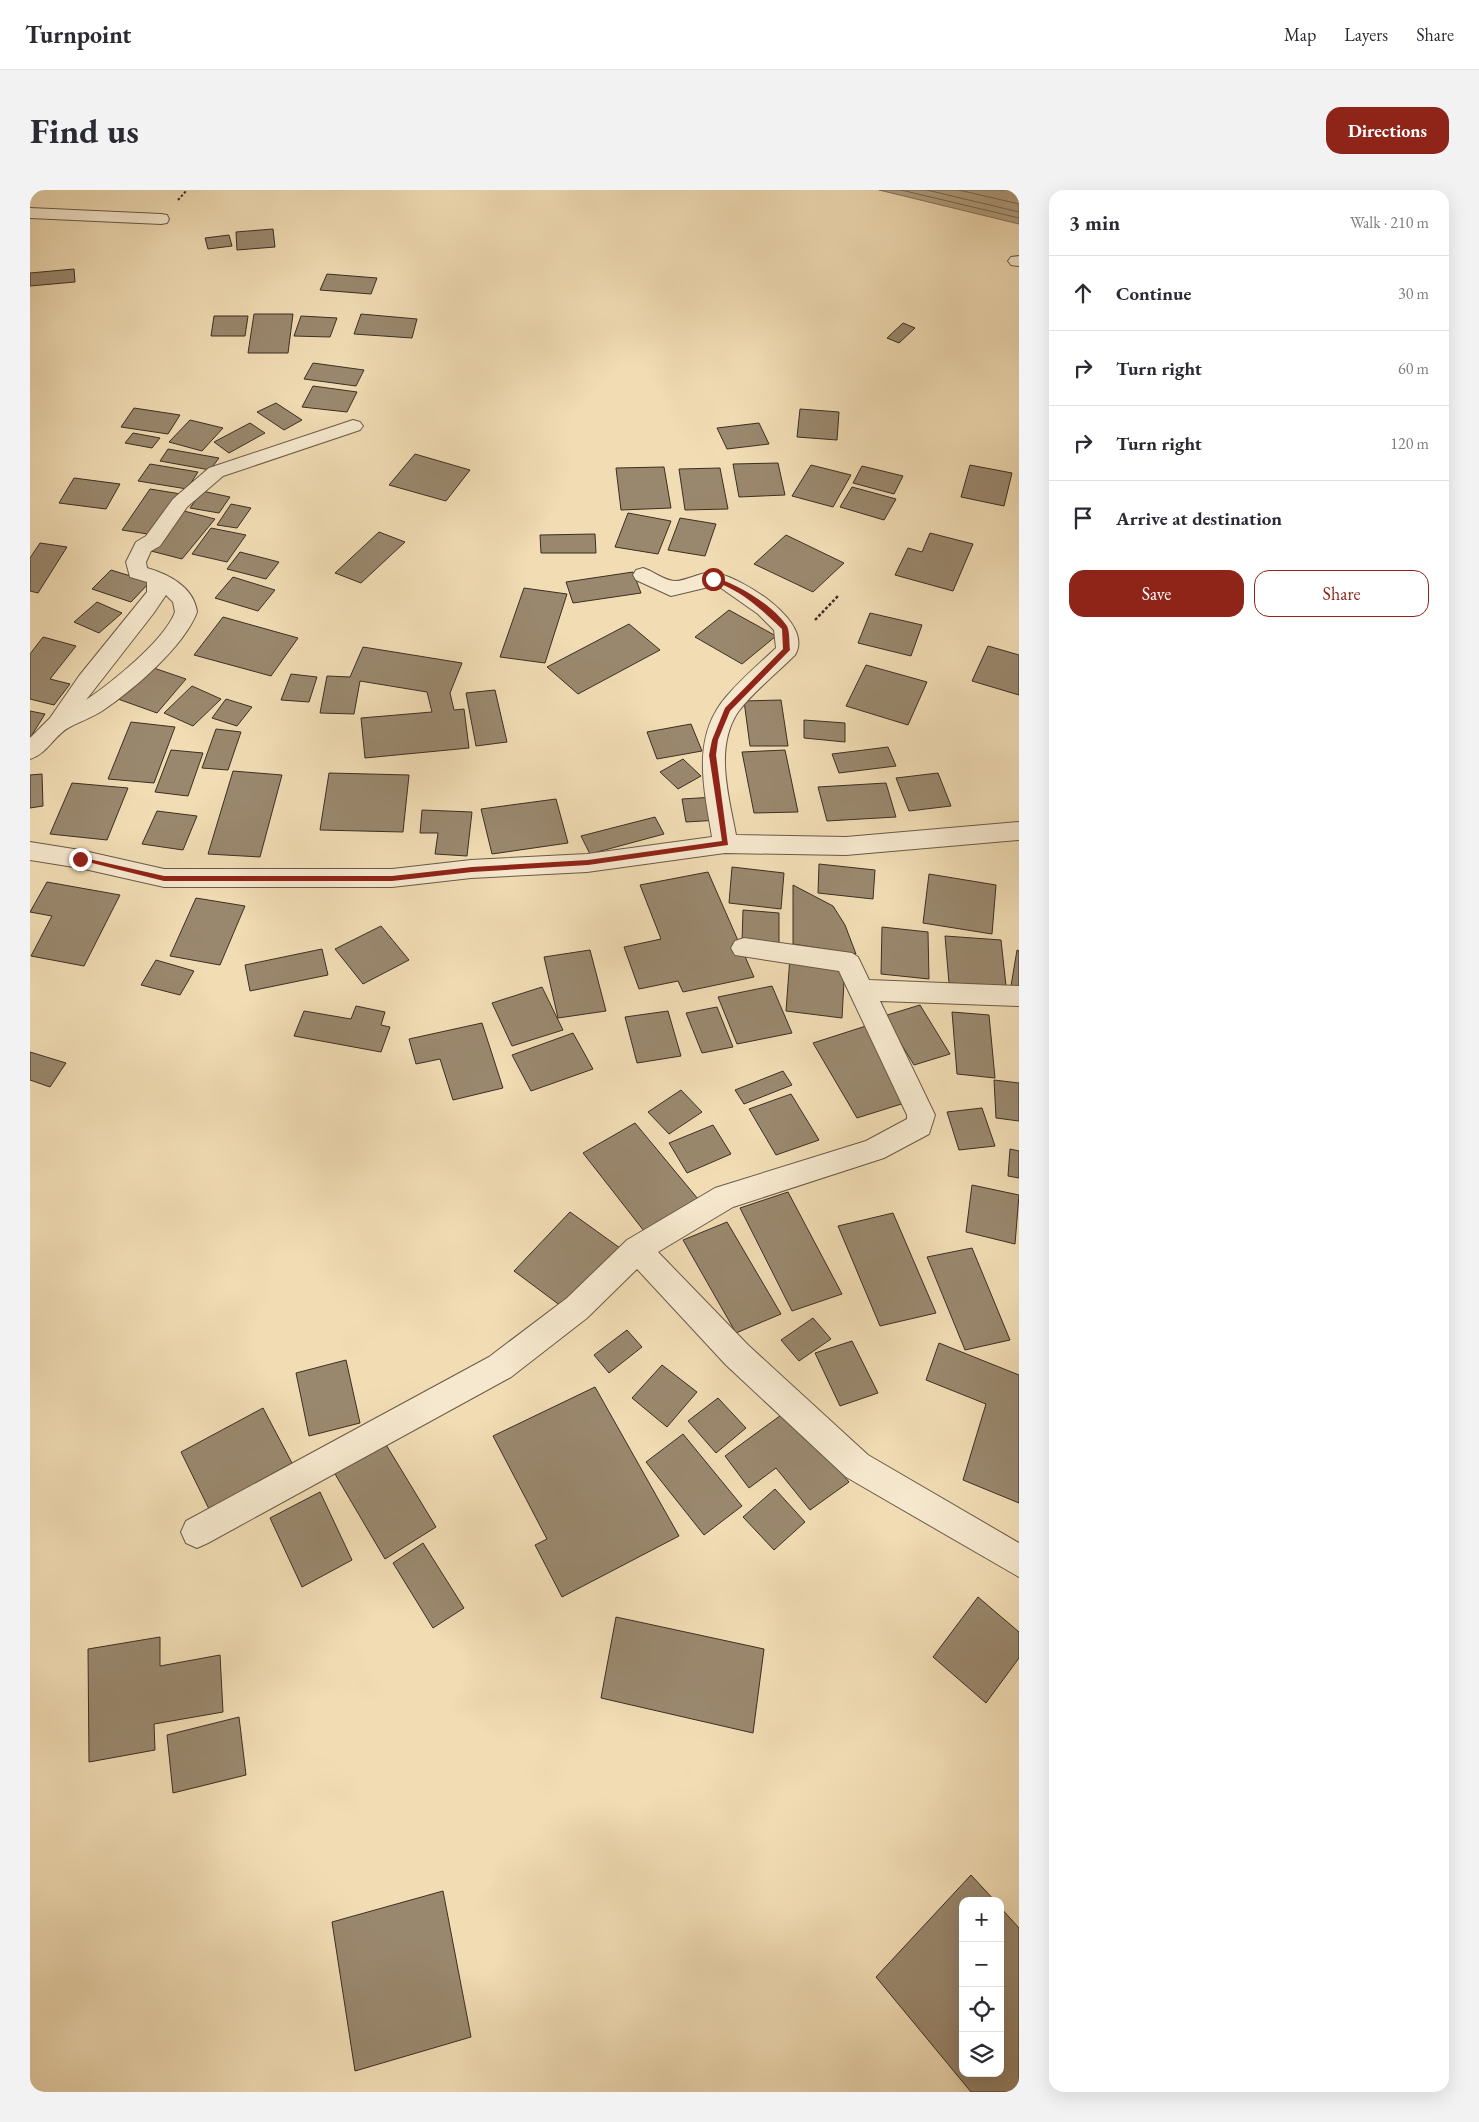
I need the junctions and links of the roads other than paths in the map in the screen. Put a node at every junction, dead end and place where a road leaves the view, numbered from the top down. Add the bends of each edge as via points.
1 (30, 213) edge
2 (160, 219) dead end
3 (353, 426) dead end
4 (643, 575) dead end
5 (158, 578) junction
6 (58, 724) junction
7 (30, 751) edge
8 (1019, 831) edge
9 (725, 844) junction
10 (30, 852) edge
11 (744, 948) dead end
12 (863, 990) junction
13 (1019, 996) edge
14 (638, 1248) junction
15 (197, 1532) dead end
16 (1019, 1561) edge

1 - 2 street
3 - 5 street via 216,472 204,481 180,503 153,540 143,547 136,562 137,572
4 - 9 street via 672,589 713,579 728,583 765,609 785,628 787,650 728,710 715,740 713,755
5 - 6 street via 158,592 87,681
5 - 6 street via 179,594 186,611 184,624 94,705
6 - 7 street
8 - 9 street via 846,846
9 - 10 street via 588,863 472,869 392,878 164,878 80,859
11 - 12 street via 843,960 849,964
12 - 13 street
12 - 14 street via 921,1114 919,1126 874,1150 725,1197
14 - 15 street via 577,1308 500,1367
14 - 16 street via 737,1355 857,1466

